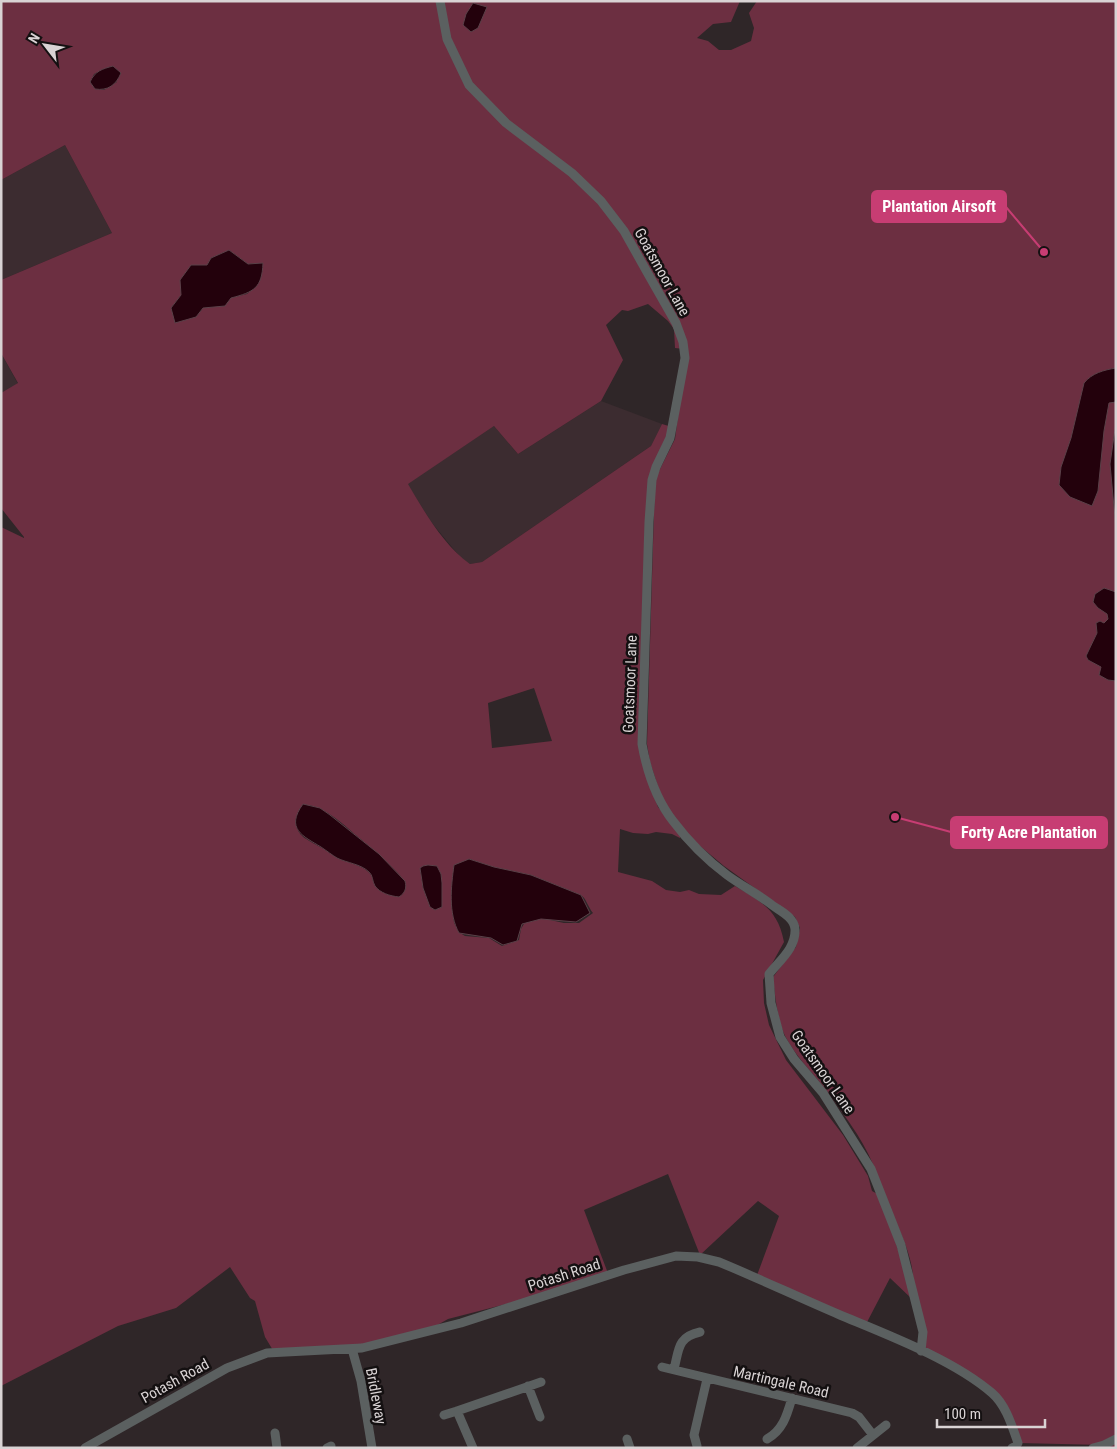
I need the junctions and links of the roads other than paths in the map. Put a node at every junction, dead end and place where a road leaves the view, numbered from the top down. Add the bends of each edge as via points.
1 (440, 1) edge
2 (700, 1332) dead end
3 (352, 1349) junction
4 (920, 1351) junction
5 (662, 1367) dead end
6 (674, 1369) junction
7 (706, 1379) junction
8 (541, 1382) dead end
9 (528, 1386) junction
10 (792, 1398) junction
11 (457, 1411) junction
12 (444, 1415) dead end
13 (540, 1417) dead end
14 (886, 1425) dead end
15 (275, 1433) dead end
16 (874, 1435) junction
17 (1116, 1439) edge
18 (767, 1440) dead end
19 (697, 1446) dead end
20 (1017, 1446) edge
21 (85, 1448) edge
22 (277, 1448) edge
23 (372, 1448) edge
24 (473, 1448) edge
25 (857, 1448) edge
26 (1093, 1448) edge

1 - 4 street, Goatsmoor Lane via 447,39 469,84 506,123 572,173 601,201 624,231 676,323 683,342 685,358 670,438 652,480 642,744 645,761 662,806 692,843 727,875 792,920 795,929 792,948 769,974 771,1003 780,1037 794,1059 824,1093 871,1169 901,1244 923,1332
2 - 6 street via 681,1341
3 - 4 street, Potash Road via 461,1323 676,1256 719,1262
3 - 21 street, Potash Road via 267,1352 248,1359
3 - 23 street, Bridleway
4 - 20 street, Potash Road via 966,1374 993,1393 1006,1413
5 - 6 street, Martingale Road
6 - 7 street, Martingale Road
7 - 10 street, Martingale Road
7 - 19 street via 694,1435
8 - 9 street
9 - 11 street
9 - 13 street
10 - 16 street, Martingale Road via 852,1413
10 - 18 street via 786,1420
11 - 12 street
11 - 24 street
14 - 16 street
15 - 22 street
16 - 25 street
17 - 26 street

